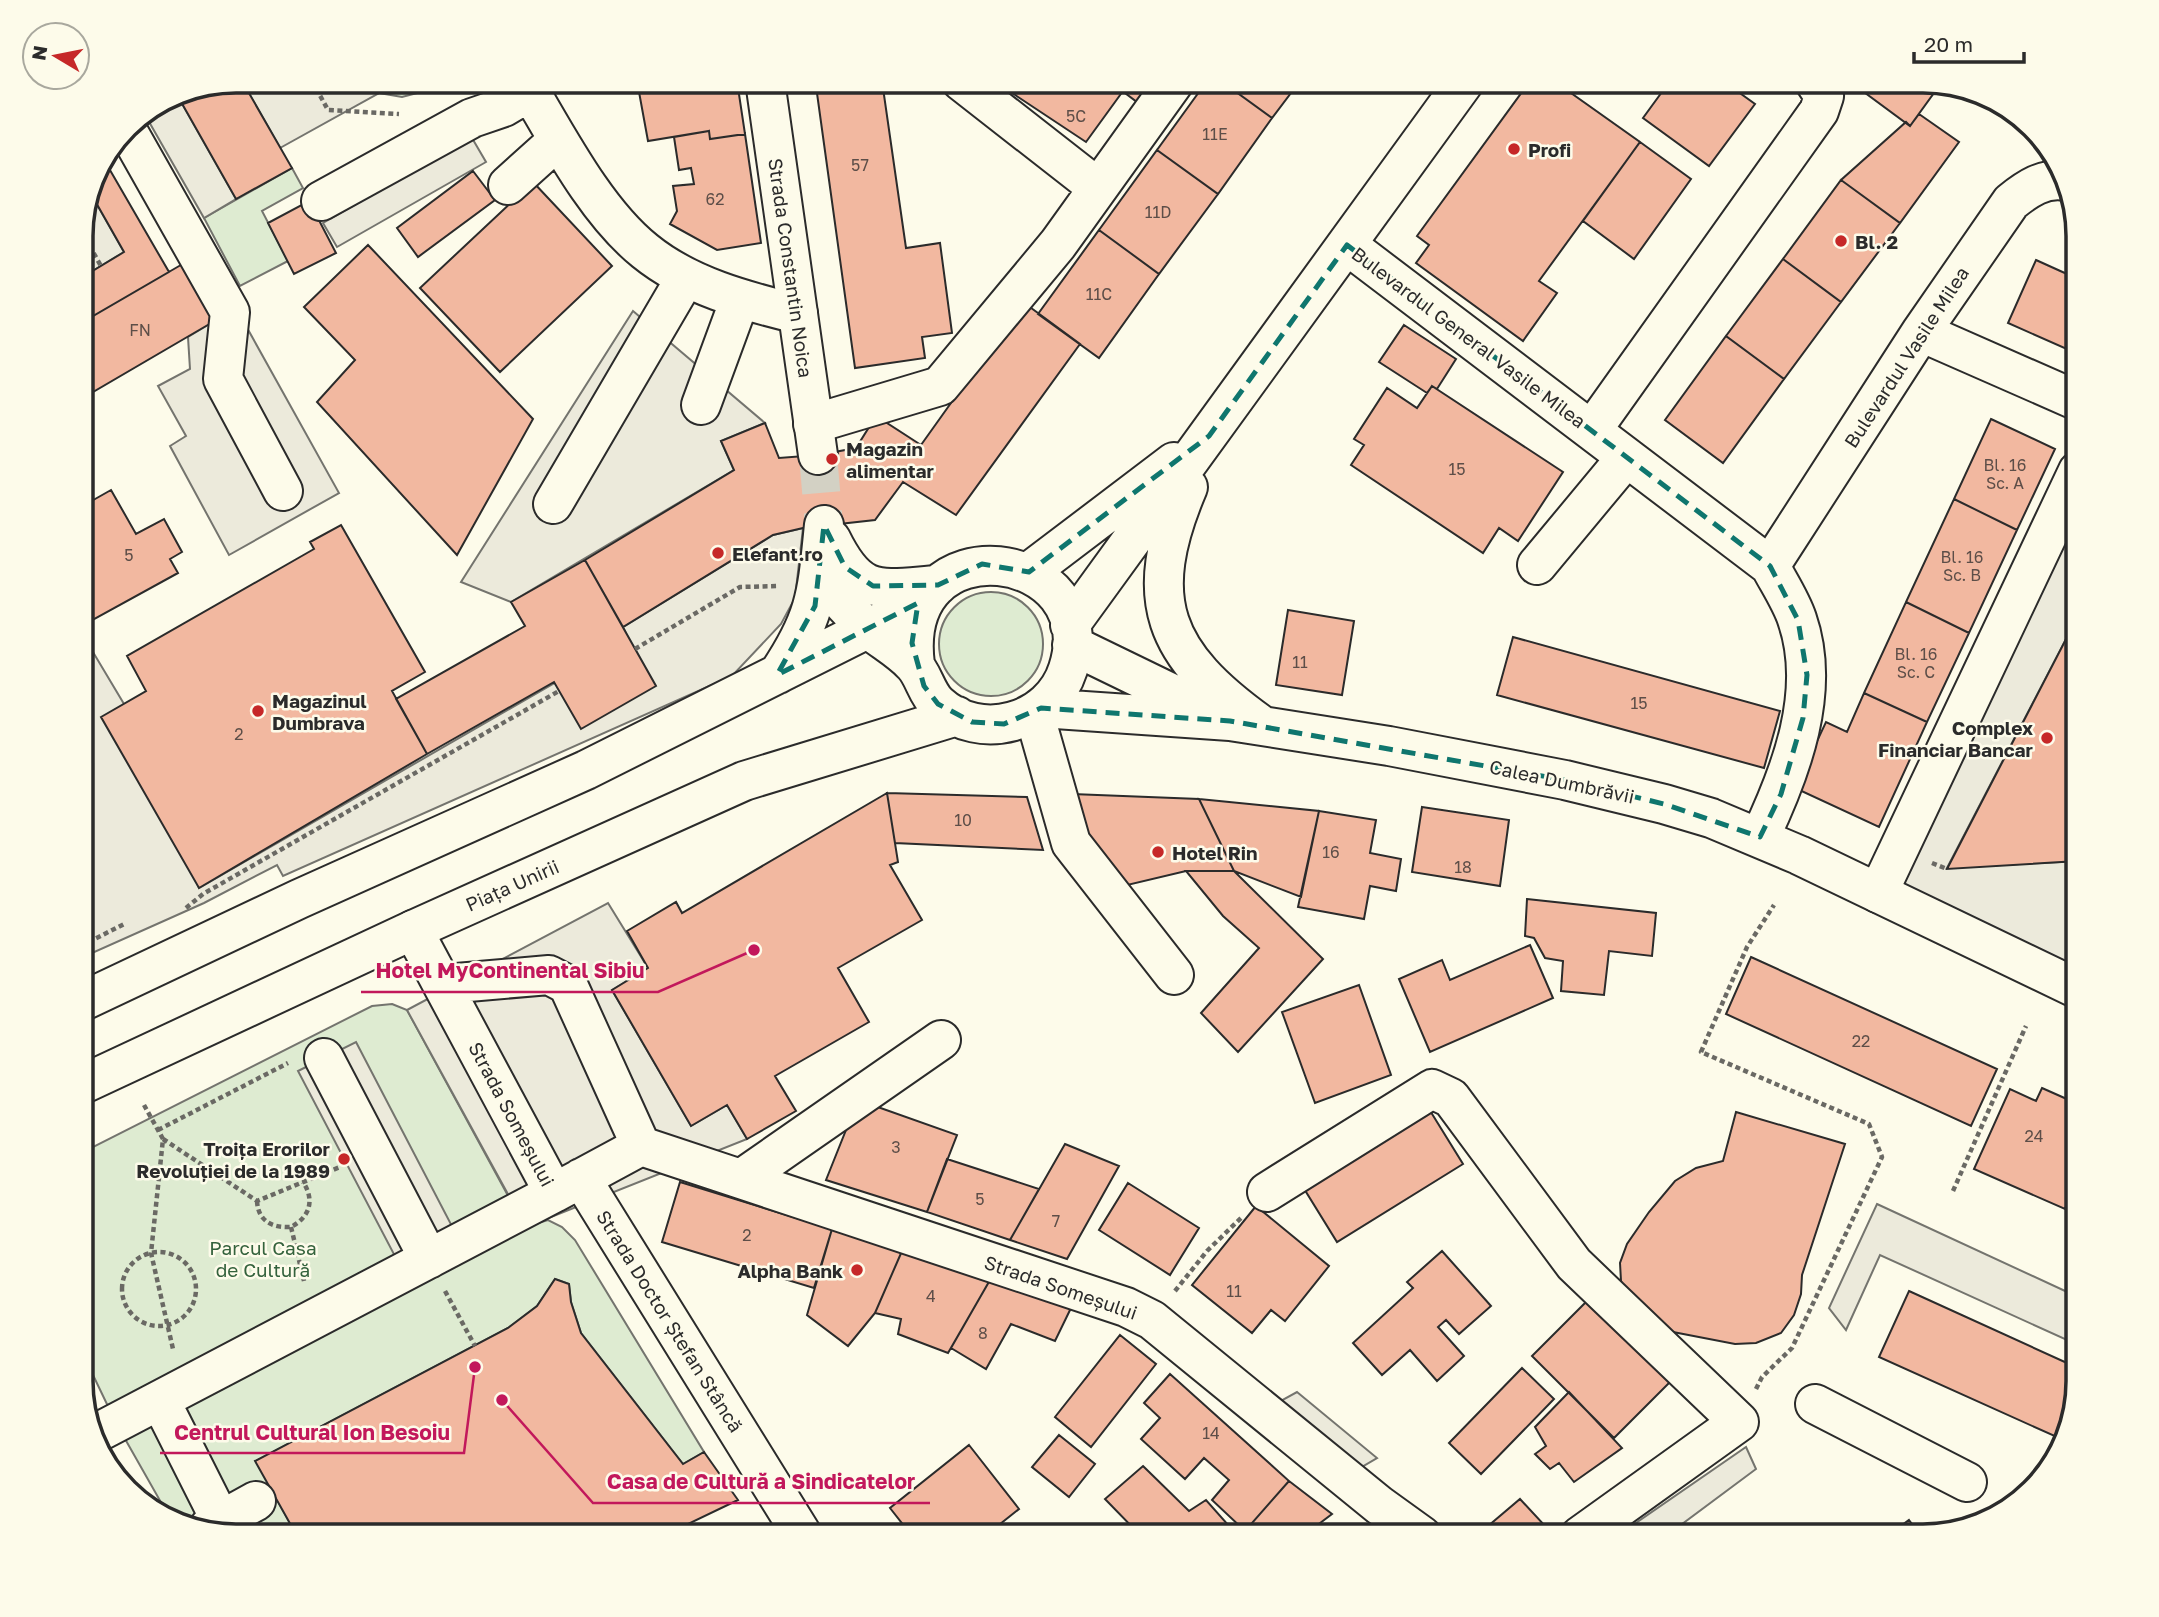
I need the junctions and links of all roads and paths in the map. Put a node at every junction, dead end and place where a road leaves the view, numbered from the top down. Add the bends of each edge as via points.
1 (319, 93) edge
2 (519, 93) edge
3 (531, 93) edge
4 (767, 93) edge
5 (977, 93) edge
6 (1166, 93) edge
7 (1456, 93) edge
8 (1822, 93) edge
9 (348, 111) dead end
10 (132, 138) edge
11 (558, 140) junction
12 (2051, 174) edge
13 (508, 185) dead end
14 (1098, 188) junction
15 (321, 201) dead end
16 (1347, 245) junction
17 (93, 252) edge
18 (101, 266) dead end
19 (685, 277) junction
20 (740, 299) junction
21 (798, 314) junction
22 (1921, 332) junction
23 (2066, 396) edge
24 (701, 405) dead end
25 (1592, 430) junction
26 (1209, 436) junction
27 (1626, 458) junction
28 (283, 491) dead end
29 (2066, 496) edge
30 (553, 504) dead end
31 (1537, 565) dead end
32 (1770, 566) junction
33 (1029, 572) junction
34 (802, 582) junction
35 (932, 592) junction
36 (869, 629) junction
37 (1071, 635) junction
38 (635, 649) dead end
39 (915, 665) junction
40 (778, 675) junction
41 (559, 691) dead end
42 (1038, 710) junction
43 (957, 716) junction
44 (1230, 721) junction
45 (1268, 729) junction
46 (1760, 837) junction
47 (1878, 893) junction
48 (1774, 905) dead end
49 (178, 915) dead end
50 (126, 923) dead end
51 (413, 930) junction
52 (93, 940) edge
53 (1174, 975) dead end
54 (2066, 983) edge
55 (444, 984) junction
56 (93, 996) edge
57 (2026, 1026) dead end
58 (942, 1040) dead end
59 (324, 1058) dead end
60 (284, 1065) dead end
61 (93, 1079) edge
62 (144, 1105) dead end
63 (158, 1130) junction
64 (163, 1139) junction
65 (641, 1146) junction
66 (373, 1154) junction
67 (741, 1179) junction
68 (303, 1182) junction
69 (568, 1185) junction
70 (1953, 1191) dead end
71 (1267, 1192) joint
72 (257, 1201) junction
73 (291, 1227) junction
74 (150, 1253) junction
75 (429, 1259) junction
76 (313, 1319) junction
77 (1152, 1320) junction
78 (168, 1326) junction
79 (475, 1346) dead end
80 (160, 1400) junction
81 (1815, 1404) dead end
82 (1739, 1422) junction
83 (102, 1431) edge
84 (1967, 1482) dead end
85 (256, 1501) dead end
86 (214, 1522) edge
87 (217, 1523) edge
88 (795, 1524) edge
89 (1388, 1524) edge
90 (1597, 1524) edge

1 - 9 path via 328,110
2 - 15 street via 504,107 472,118
3 - 11 street
4 - 21 street, Strada Constantin Noica
5 - 14 street
6 - 14 street
7 - 16 street, Bulevardul General Vasile Milea
8 - 25 street via 1818,111
10 - 28 street via 230,312 223,379
11 - 13 street
11 - 19 street via 616,224 646,252
12 - 22 street, Bulevardul Vasile Milea via 2011,202
14 - 21 street, Strada Constantin Noica via 1058,244 940,386 815,440
16 - 25 street, Bulevardul General Vasile Milea
16 - 26 street, Bulevardul General Vasile Milea
17 - 18 path
19 - 20 street
19 - 30 street
20 - 21 street
20 - 24 street
22 - 23 street
22 - 32 street, Bulevardul Vasile Milea
25 - 27 street, Bulevardul General Vasile Milea
26 - 33 street, Bulevardul General Vasile Milea
26 - 37 street, Bulevardul General Vasile Milea
26 - 45 street via 1168,539 1162,575 1166,615 1183,652 1203,678
27 - 31 street
27 - 32 street, Bulevardul General Vasile Milea
29 - 47 street
32 - 46 street via 1798,620 1807,676 1799,731 1781,794
33 - 35 street via 982,564 951,575
33 - 37 street via 1055,595
34 - 35 street via 824,526 845,567 859,580
34 - 36 street
34 - 38 path via 740,587
34 - 40 street via 807,626
35 - 36 street
35 - 39 street via 915,620
36 - 39 street
36 - 40 street
37 - 42 street via 1068,669 1058,690
37 - 44 street, Calea Dumbrăvii
39 - 43 street via 931,695
40 - 56 street via 586,770
41 - 49 path via 202,894
42 - 43 street via 1004,724
42 - 44 street, Calea Dumbrăvii
42 - 53 street via 1071,843
43 - 51 street, Piața Unirii via 744,781
44 - 45 street, Calea Dumbrăvii
45 - 46 street, Calea Dumbrăvii via 1389,746 1565,780 1664,804
46 - 47 street, Calea Dumbrăvii
47 - 54 street, Calea Dumbrăvii
48 - 82 path via 1747,947 1701,1052 1869,1124 1882,1157 1792,1348 1762,1377
50 - 52 path
51 - 55 street, Strada Someșului
51 - 61 street, Piața Unirii
55 - 65 street via 549,975 568,985
55 - 69 street, Strada Someșului
57 - 70 path
58 - 67 street
59 - 66 street
60 - 63 path
62 - 63 path
63 - 64 path
64 - 72 path
64 - 74 path
65 - 67 street, Strada Someșului
65 - 69 street, Strada Someșului
66 - 68 path
66 - 75 street
67 - 77 street, Strada Someșului via 1126,1307
68 - 72 path
68 - 73 path via 311,1203 308,1213
69 - 75 street
69 - 88 street, Strada Doctor Ștefan Stâncă
71 - 77 path via 1207,1251
71 - 82 street via 1432,1089 1451,1098 1574,1264
72 - 73 path via 262,1218 270,1225
73 - 76 path
74 - 78 path
74 - 78 path via 163,1252 186,1264 196,1287 188,1311
74 - 78 path via 124,1275 122,1298 144,1324
75 - 76 street
75 - 79 path
76 - 80 street
77 - 89 street, Strada Someșului
80 - 83 street
80 - 86 street
81 - 84 street
82 - 90 street
85 - 87 street

